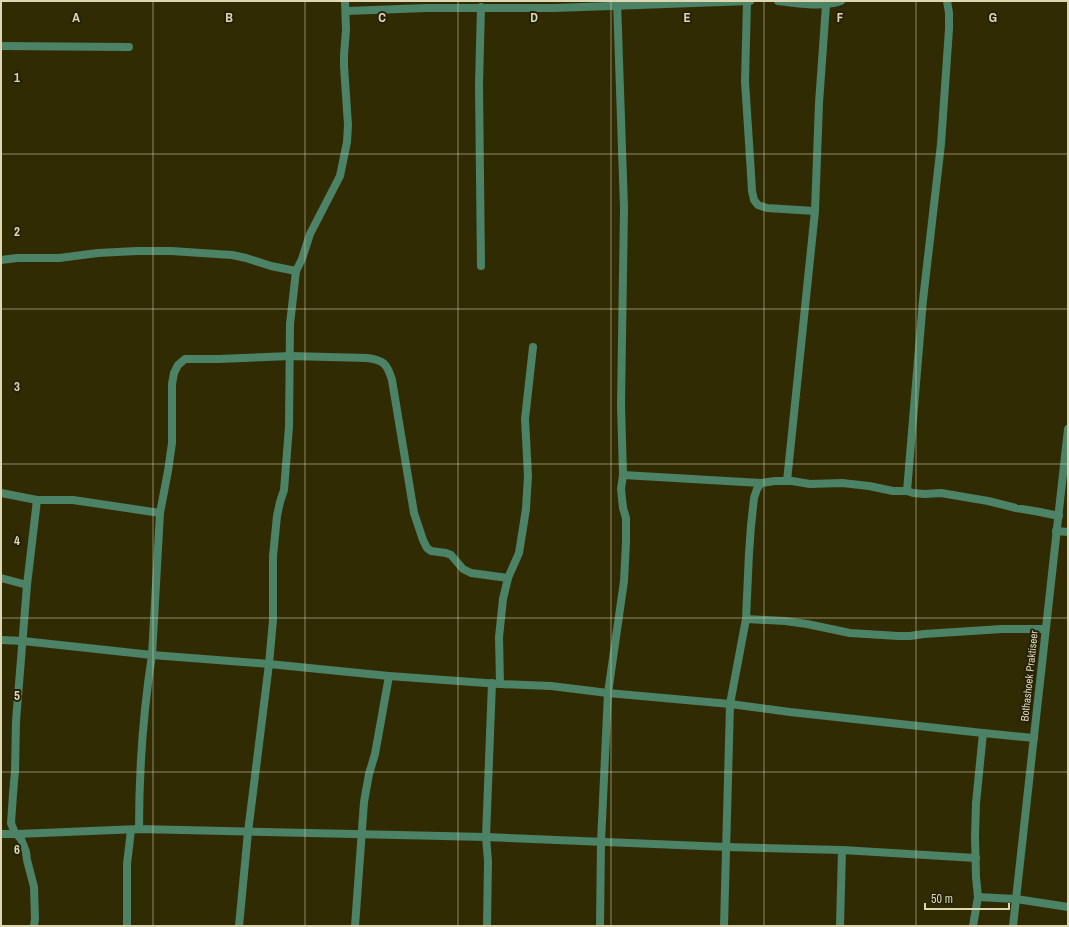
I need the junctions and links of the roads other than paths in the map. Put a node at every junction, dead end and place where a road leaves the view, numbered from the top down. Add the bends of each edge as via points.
1 (345, 1) edge
2 (748, 1) edge
3 (778, 1) edge
4 (841, 1) edge
5 (947, 1) edge
6 (618, 3) edge
7 (826, 5) junction
8 (481, 8) junction
9 (346, 11) junction
10 (1, 46) edge
11 (129, 47) dead end
12 (815, 211) junction
13 (1, 260) edge
14 (481, 266) dead end
15 (296, 271) junction
16 (533, 347) dead end
17 (290, 356) junction
18 (1068, 429) edge
19 (623, 475) junction
20 (787, 481) junction
21 (761, 483) junction
22 (907, 491) junction
23 (1, 493) edge
24 (37, 500) junction
25 (160, 513) junction
26 (1058, 516) junction
27 (1056, 531) junction
28 (1068, 532) edge
29 (1, 578) edge
30 (508, 578) junction
31 (27, 585) junction
32 (746, 619) junction
33 (1045, 629) junction
34 (1, 640) edge
35 (23, 642) junction
36 (152, 655) junction
37 (269, 664) junction
38 (389, 676) junction
39 (496, 684) junction
40 (608, 693) junction
41 (730, 704) junction
42 (983, 733) junction
43 (1034, 738) junction
44 (140, 829) junction
45 (131, 830) junction
46 (248, 832) junction
47 (1, 834) edge
48 (17, 834) junction
49 (361, 835) junction
50 (486, 837) junction
51 (601, 842) junction
52 (727, 847) junction
53 (842, 850) junction
54 (976, 858) junction
55 (978, 897) junction
56 (1016, 899) junction
57 (1068, 907) edge
58 (34, 926) edge
59 (127, 926) edge
60 (239, 926) edge
61 (355, 926) edge
62 (487, 926) edge
63 (600, 926) edge
64 (724, 926) edge
65 (840, 926) edge
66 (973, 926) edge
67 (1013, 926) edge

1 - 9 street
2 - 6 street
2 - 12 street via 745,81 754,200 758,205 767,208
3 - 7 street
4 - 7 street
5 - 22 street via 950,13 941,144 923,300
6 - 8 street via 554,8
6 - 19 street via 624,208 621,406
7 - 12 street
8 - 9 street
8 - 14 street
9 - 15 street via 344,80 347,142 340,176 310,234
10 - 11 street
12 - 20 street
13 - 15 street via 137,251 185,252 239,256
15 - 17 street via 290,324
16 - 30 street via 526,419 526,509 519,553
17 - 25 street via 192,358 185,359 178,365 172,384 172,443
17 - 30 street via 367,358 377,359 383,363 392,380 414,513 427,548 430,551 451,555 471,573
17 - 37 street via 284,490 273,556
18 - 26 street, Bothashoek Praktiseer
19 - 21 street
19 - 40 street via 621,489 626,518 624,581
20 - 21 street
20 - 22 street via 810,484 842,483 893,492
21 - 32 street via 754,498
22 - 26 street via 953,494
23 - 24 street
24 - 25 street via 73,500
24 - 31 street
25 - 36 street
26 - 27 street, Bothashoek Praktiseer
27 - 28 street
27 - 33 street, Bothashoek Praktiseer
29 - 31 street
30 - 39 street via 500,617
31 - 35 street
32 - 33 street via 785,621 850,632 898,636 995,629
32 - 41 street
33 - 43 street, Bothashoek Praktiseer
34 - 35 street
35 - 36 street
35 - 48 street via 12,808 12,823
36 - 37 street
36 - 44 street via 139,787
37 - 38 street
37 - 46 street
38 - 39 street
38 - 49 street via 376,754 364,802
39 - 40 street via 551,686
39 - 50 street
40 - 41 street
40 - 51 street
41 - 42 street
41 - 52 street
42 - 43 street
42 - 54 street via 976,803
43 - 56 street, Bothashoek Praktiseer
44 - 45 street
44 - 46 street
45 - 48 street
45 - 59 street via 127,864
46 - 49 street
46 - 60 street
47 - 48 street
48 - 58 street via 26,852 34,886
49 - 50 street
49 - 61 street
50 - 51 street
50 - 62 street
51 - 52 street
51 - 63 street
52 - 53 street
52 - 64 street
53 - 54 street
53 - 65 street
54 - 55 street
55 - 56 street
55 - 66 street
56 - 57 street
56 - 67 street, Bothashoek Praktiseer

